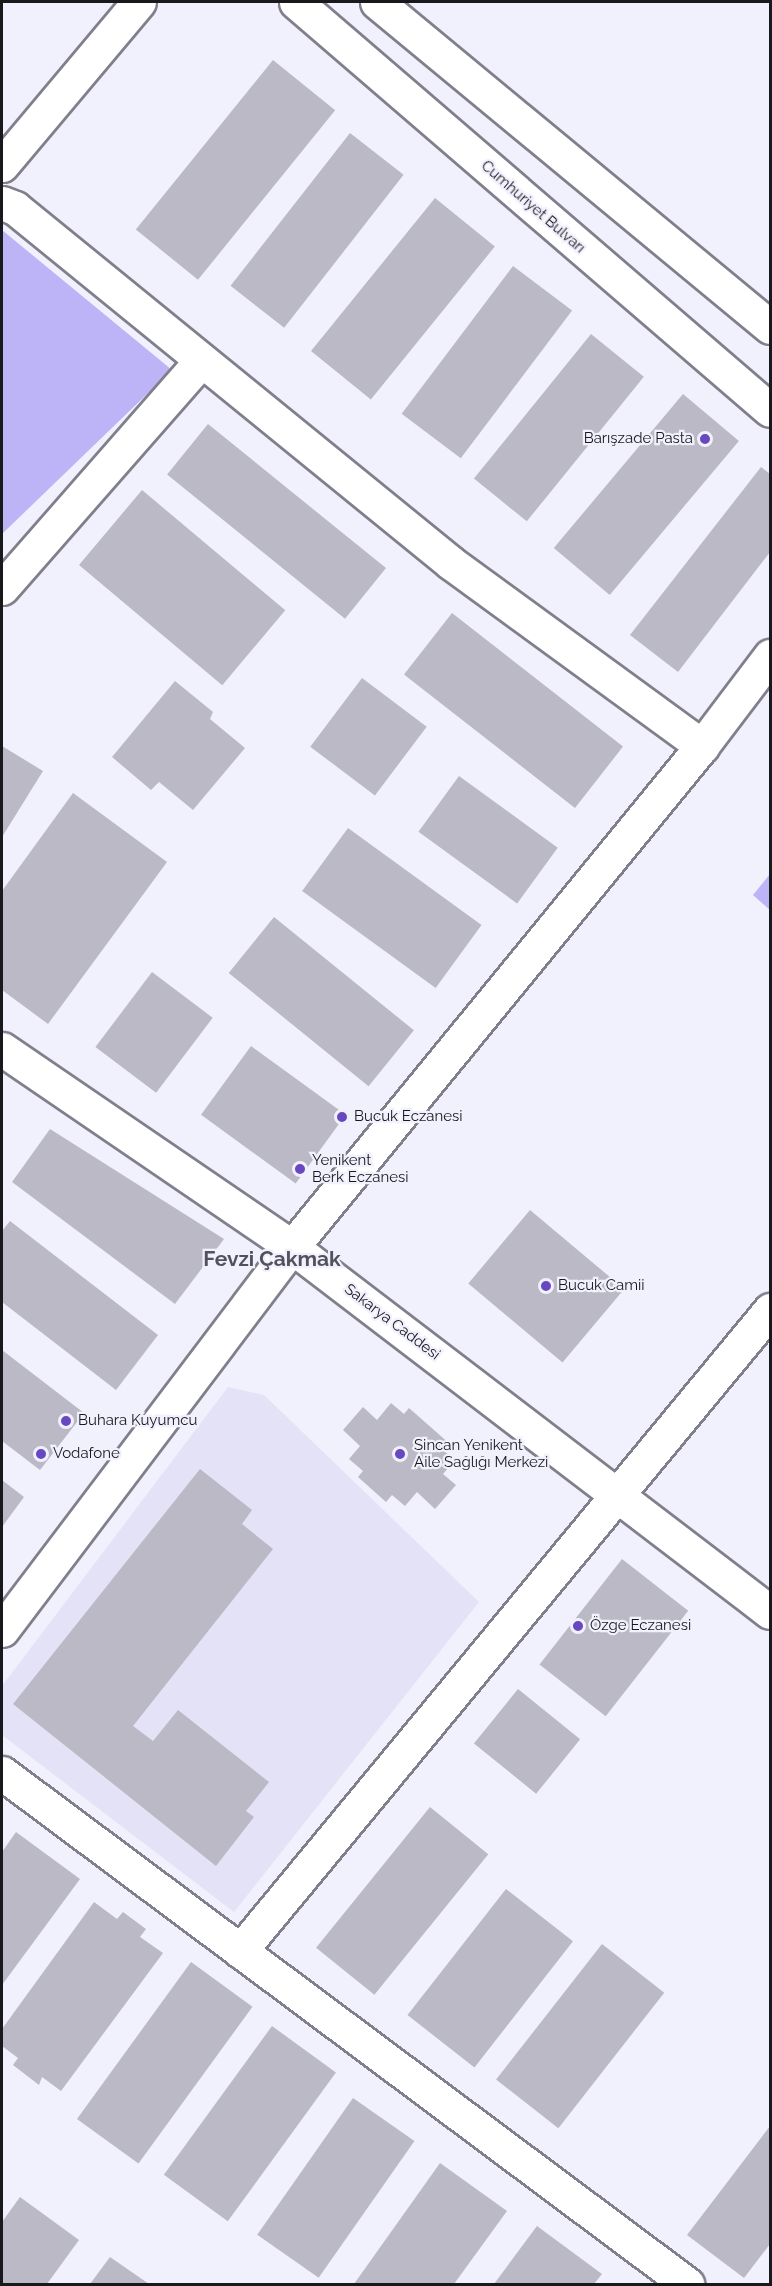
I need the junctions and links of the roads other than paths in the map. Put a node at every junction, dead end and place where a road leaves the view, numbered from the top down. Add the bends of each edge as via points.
1 (140, 2) edge
2 (296, 2) edge
3 (377, 2) edge
4 (2, 165) edge
5 (2, 203) edge
6 (771, 327) edge
7 (200, 362) junction
8 (771, 410) edge
9 (2, 588) edge
10 (771, 656) edge
11 (702, 746) junction
12 (2, 1048) edge
13 (292, 1247) junction
14 (771, 1310) edge
15 (618, 1494) junction
16 (771, 1612) edge
17 (2, 1630) edge
18 (2, 1773) edge
19 (240, 1951) junction
20 (687, 2284) edge

1 - 4 street
2 - 8 street, Cumhuriyet Bulvarı
3 - 6 street
5 - 7 street via 15,208
7 - 9 street
7 - 11 street via 451,563
10 - 11 street
11 - 13 street
12 - 13 street, Sakarya Caddesi
13 - 15 street, Sakarya Caddesi
13 - 17 street
14 - 15 street
15 - 16 street, Sakarya Caddesi
15 - 19 street
18 - 19 street
19 - 20 street

